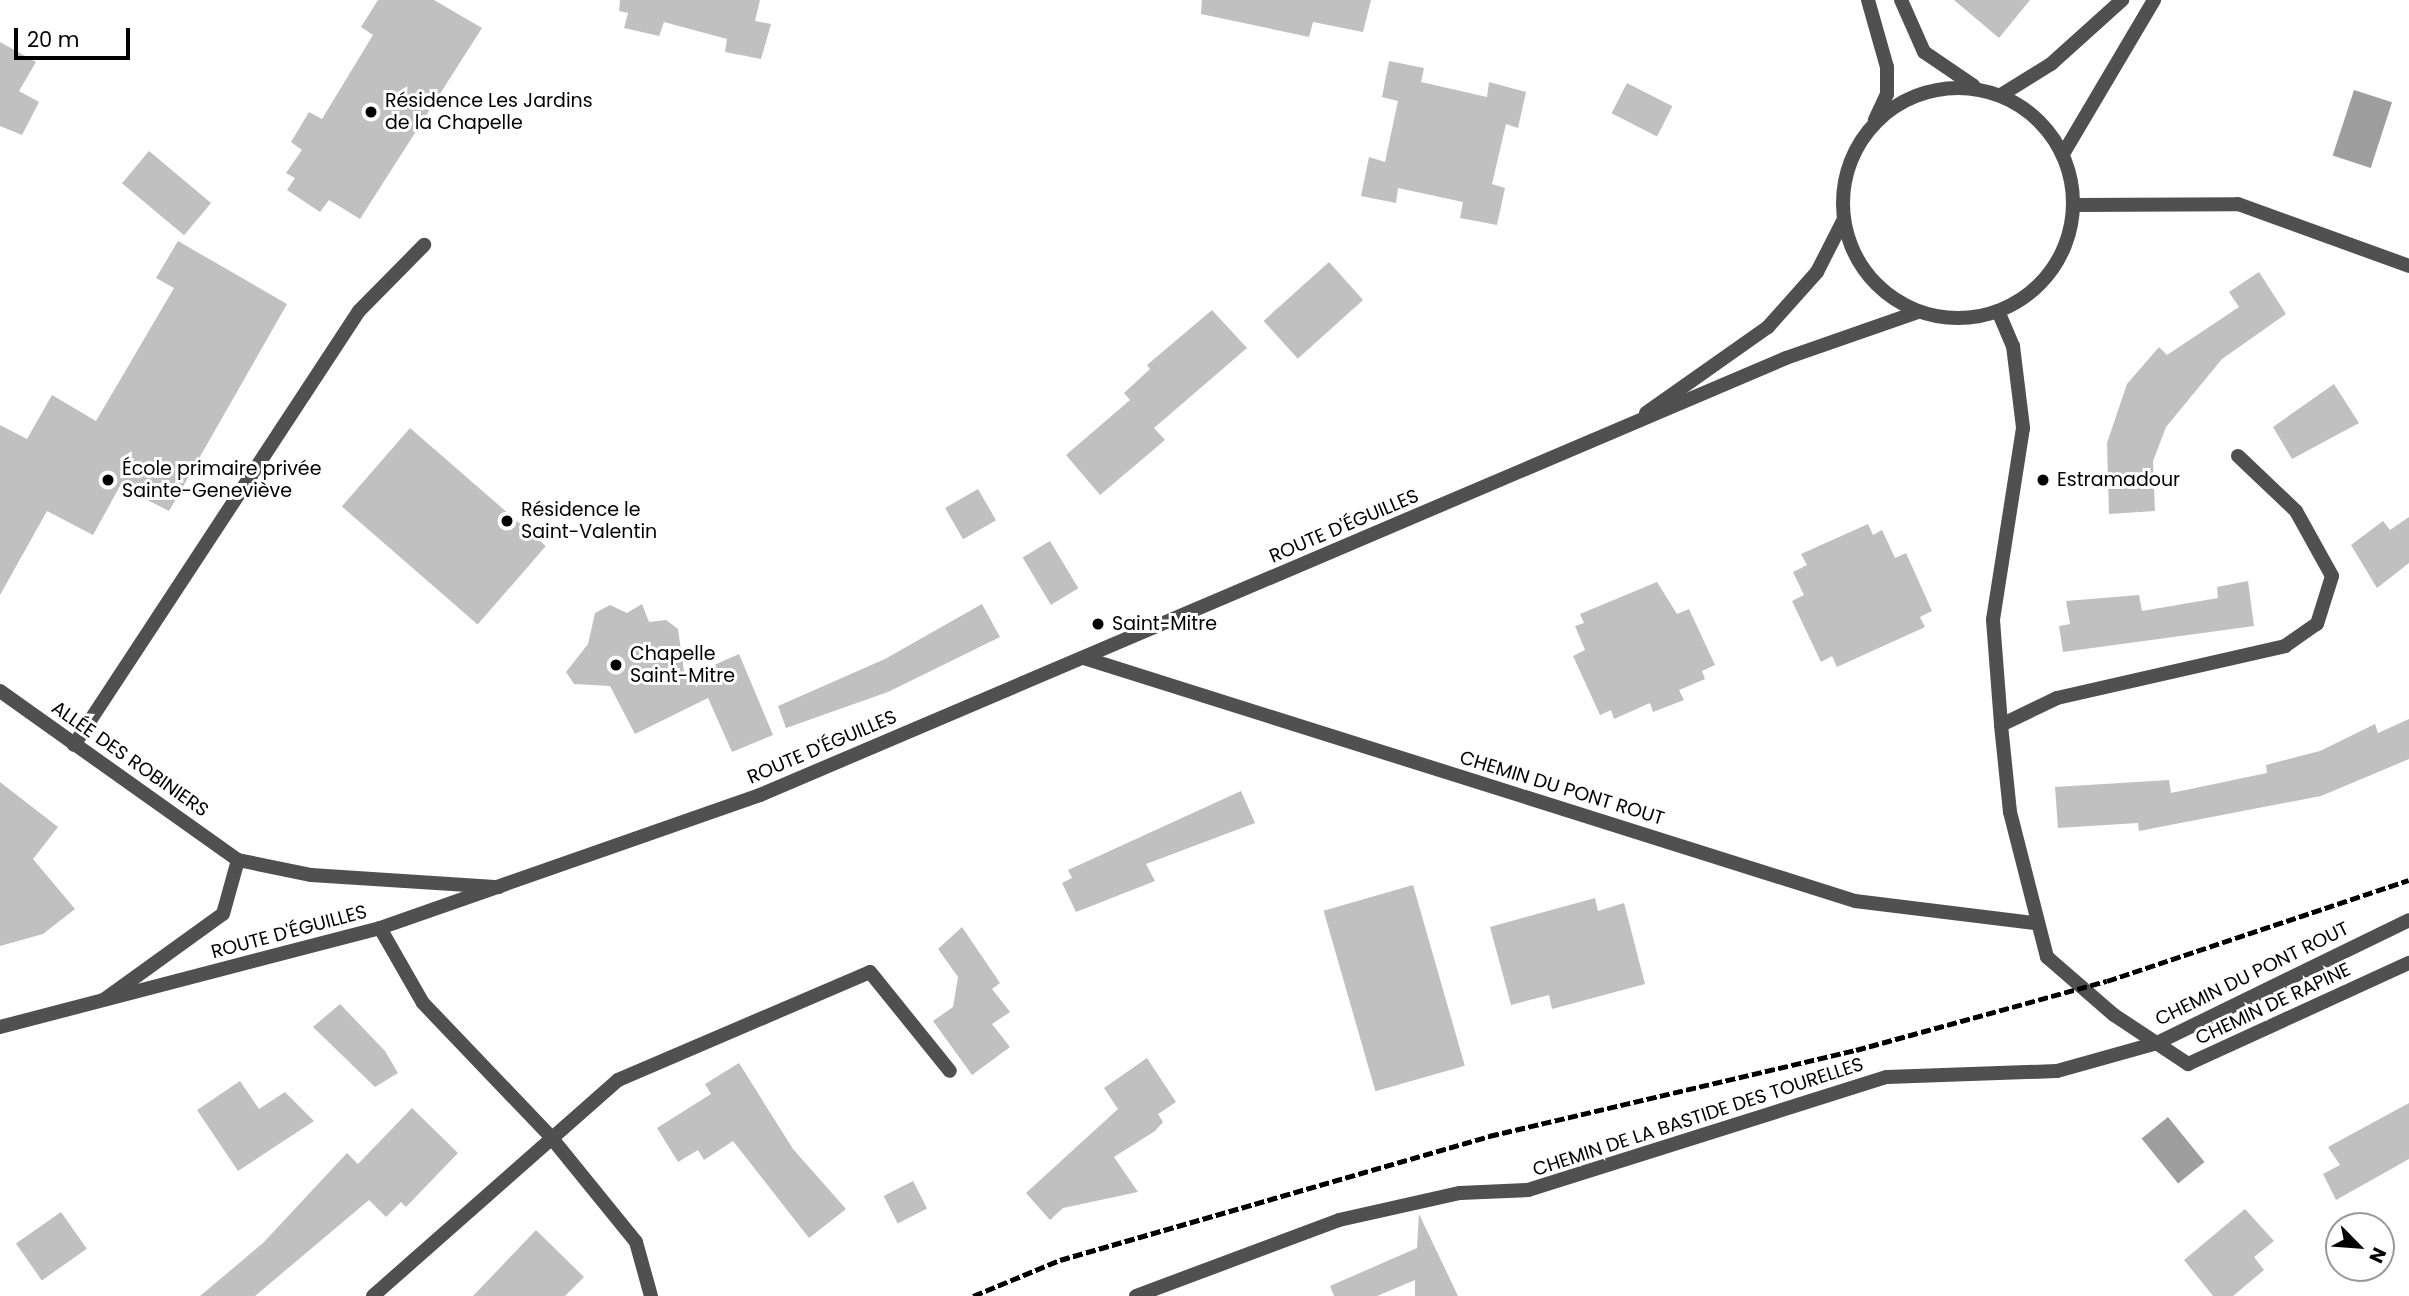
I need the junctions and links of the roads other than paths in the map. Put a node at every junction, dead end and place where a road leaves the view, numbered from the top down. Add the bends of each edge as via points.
1 (1868, 0) edge
2 (1901, 0) edge
3 (2122, 0) edge
4 (2154, 0) edge
5 (1978, 88) junction
6 (2001, 95) junction
7 (1873, 124) junction
8 (2063, 154) junction
9 (2074, 205) junction
10 (1843, 221) junction
11 (424, 245) dead end
12 (2409, 266) edge
13 (1998, 311) junction
14 (1918, 312) junction
15 (1631, 424) junction
16 (2238, 456) dead end
17 (1084, 658) junction
18 (0, 691) edge
19 (2001, 725) junction
20 (74, 745) junction
21 (238, 860) junction
22 (507, 888) junction
23 (2409, 919) edge
24 (2035, 923) junction
25 (380, 928) junction
26 (2409, 963) edge
27 (103, 1000) junction
28 (0, 1027) edge
29 (2157, 1043) junction
30 (950, 1071) dead end
31 (550, 1136) junction
32 (373, 1296) edge
33 (652, 1296) edge
34 (1136, 1296) edge

1 - 7 street via 1887,66 1887,94
2 - 5 street via 1924,52
3 - 6 street via 2050,64
4 - 8 street
5 - 6 street
5 - 7 street via 1924,92
6 - 8 street via 2034,116
7 - 10 street via 1853,153 1843,186
8 - 9 street
9 - 12 street via 2238,204
9 - 13 street via 2068,239 2052,269 2028,294
10 - 14 street via 1868,276
10 - 15 street, ROUTE D'ÉGUILLES via 1817,272 1768,327
11 - 20 street via 359,311
13 - 14 street via 1972,318
13 - 19 street, CHEMIN DU PONT ROUT via 2013,346 2023,428 1993,620
14 - 15 street, ROUTE D'ÉGUILLES via 1855,330
15 - 17 street, ROUTE D'ÉGUILLES
16 - 19 street via 2296,511 2332,576 2317,624 2285,646 2057,698
17 - 22 street, ROUTE D'ÉGUILLES via 760,795
17 - 24 street, CHEMIN DU PONT ROUT via 1855,901
18 - 20 street, ALLÉE DES ROBINIERS
19 - 24 street, CHEMIN DU PONT ROUT via 2010,812
20 - 21 street, ALLÉE DES ROBINIERS
21 - 22 street, ALLÉE DES ROBINIERS via 311,875
21 - 27 street via 223,914
22 - 25 street, ROUTE D'ÉGUILLES
23 - 29 street, CHEMIN DU PONT ROUT
24 - 29 street, CHEMIN DU PONT ROUT via 2047,957
25 - 27 street, ROUTE D'ÉGUILLES
25 - 31 street via 423,1003
26 - 29 street, CHEMIN DE RAPINE via 2188,1064
27 - 28 street, ROUTE D'ÉGUILLES
29 - 34 street, CHEMIN DE LA BASTIDE DES TOURELLES via 2057,1071 1887,1077 1528,1190 1460,1193 1339,1220
30 - 31 street via 870,972 618,1080
31 - 32 street
31 - 33 street via 636,1242

